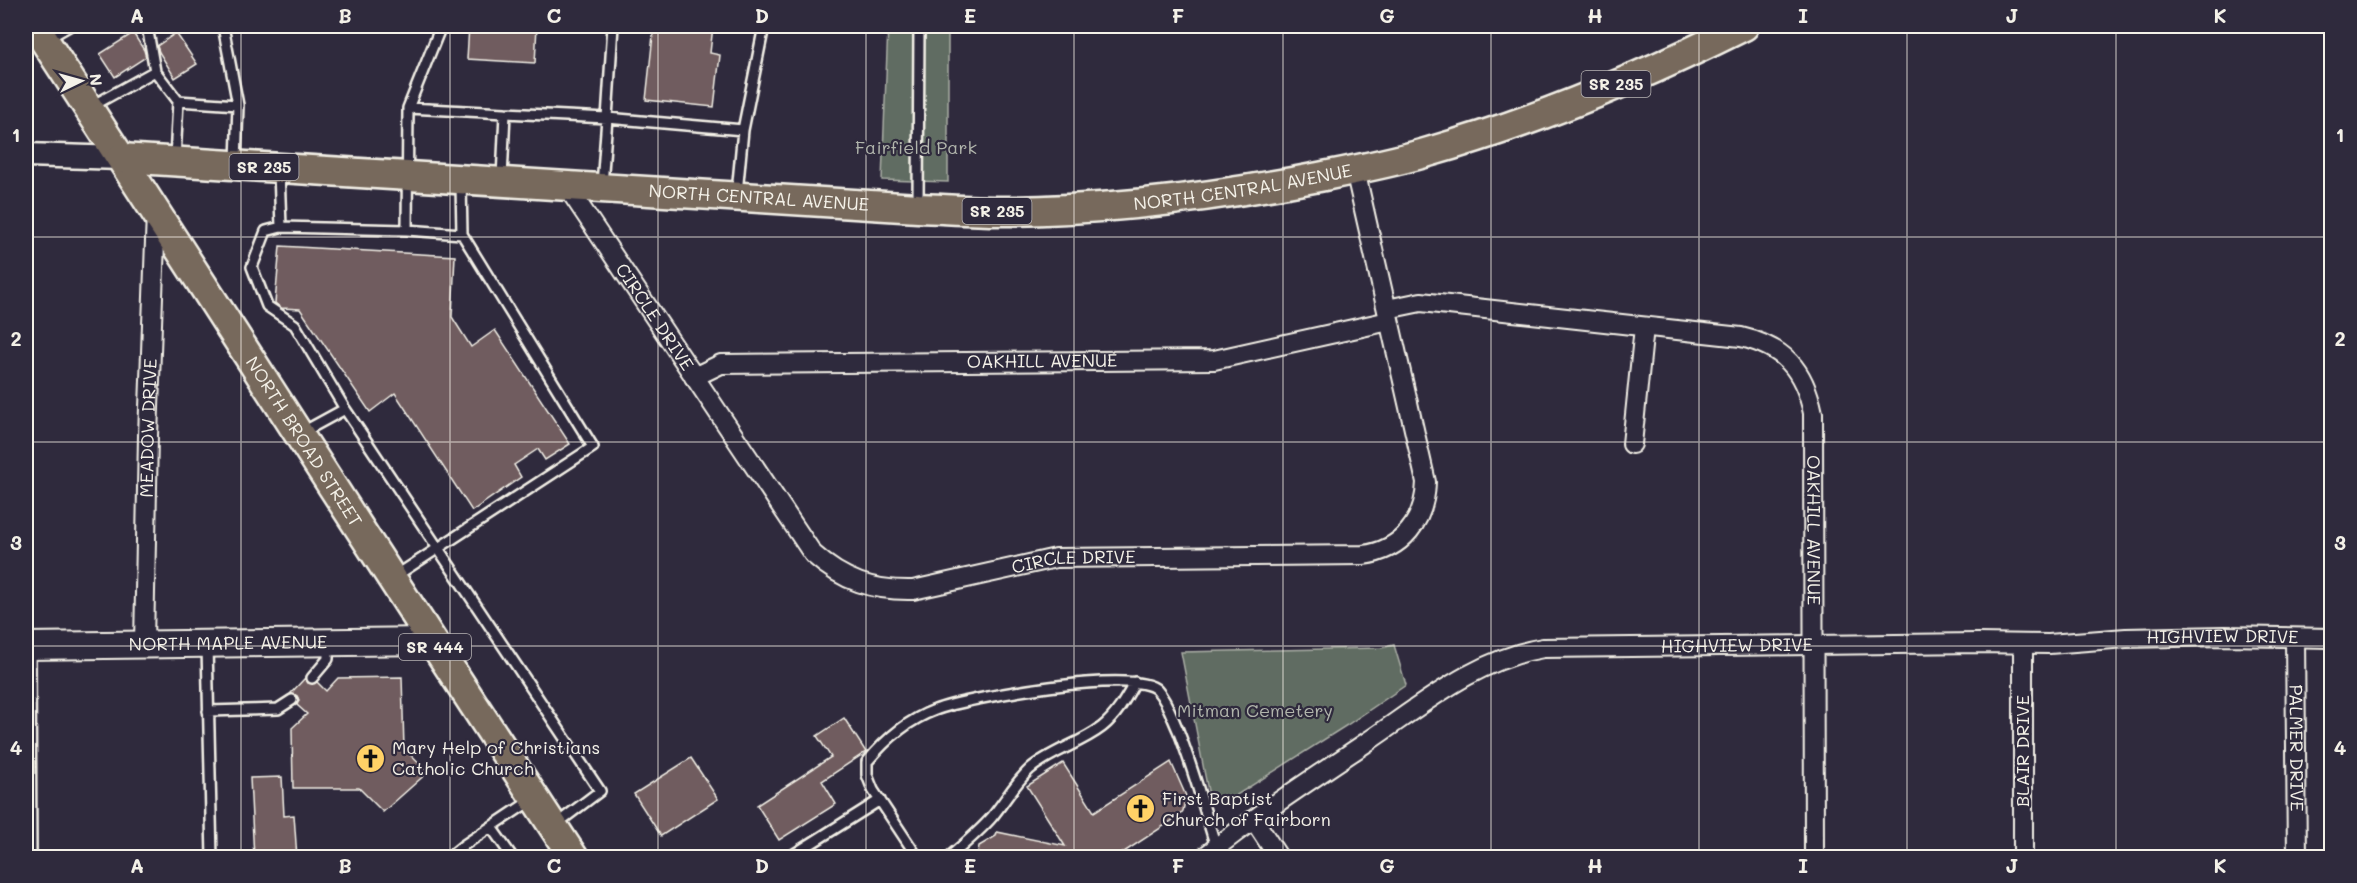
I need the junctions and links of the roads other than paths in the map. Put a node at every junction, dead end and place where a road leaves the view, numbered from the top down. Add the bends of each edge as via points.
1 (69, 26) edge
2 (147, 26) edge
3 (222, 26) edge
4 (441, 26) edge
5 (613, 26) edge
6 (765, 26) edge
7 (920, 26) edge
8 (1744, 26) edge
9 (40, 33) edge
10 (155, 71) junction
11 (178, 101) junction
12 (238, 105) junction
13 (88, 108) junction
14 (408, 108) junction
15 (505, 113) junction
16 (607, 118) junction
17 (743, 130) junction
18 (26, 155) edge
19 (121, 158) junction
20 (174, 162) junction
21 (236, 165) junction
22 (279, 168) junction
23 (1355, 170) junction
24 (406, 175) junction
25 (461, 178) junction
26 (502, 181) junction
27 (566, 184) junction
28 (602, 187) junction
29 (737, 196) junction
30 (918, 208) junction
31 (156, 211) junction
32 (281, 227) junction
33 (407, 230) junction
34 (462, 234) junction
35 (1388, 315) junction
36 (1644, 327) junction
37 (694, 377) junction
38 (345, 409) junction
39 (298, 435) junction
40 (1632, 444) dead end
41 (440, 547) junction
42 (391, 579) junction
43 (2295, 638) junction
44 (2331, 638) edge
45 (328, 641) junction
46 (431, 641) junction
47 (207, 643) junction
48 (144, 644) junction
49 (2023, 644) junction
50 (1813, 645) junction
51 (28, 646) edge
52 (312, 678) dead end
53 (1135, 682) junction
54 (292, 700) dead end
55 (208, 711) junction
56 (535, 798) junction
57 (880, 800) junction
58 (1254, 819) junction
59 (554, 826) junction
60 (491, 827) junction
61 (1209, 852) edge
62 (31, 858) edge
63 (212, 858) edge
64 (448, 858) edge
65 (513, 858) edge
66 (574, 858) edge
67 (788, 858) edge
68 (918, 858) edge
69 (948, 858) edge
70 (1279, 858) edge
71 (1814, 858) edge
72 (2023, 858) edge
73 (2297, 858) edge

1 - 9 lane
2 - 10 lane
3 - 12 lane
4 - 14 lane
5 - 16 lane
6 - 17 lane
7 - 30 lane
8 - 23 main road, NORTH CENTRAL AVENUE / SR 235 via 1659,66 1485,135
9 - 13 main road, NORTH BROAD STREET
10 - 11 lane
10 - 13 lane
11 - 12 lane
11 - 20 lane
12 - 21 lane
13 - 19 main road, NORTH BROAD STREET
14 - 15 lane
14 - 24 lane
15 - 16 lane
15 - 26 lane
16 - 17 lane
16 - 28 lane
17 - 29 lane
18 - 19 street, NORTH CENTRAL AVENUE
19 - 20 main road, NORTH CENTRAL AVENUE / SR 235
19 - 31 main road, NORTH BROAD STREET / SR 444
20 - 21 main road, NORTH CENTRAL AVENUE / SR 235
21 - 22 main road, NORTH CENTRAL AVENUE / SR 235
22 - 24 main road, NORTH CENTRAL AVENUE / SR 235
22 - 32 lane
23 - 30 main road, NORTH CENTRAL AVENUE / SR 235 via 1204,196 1127,204 1000,211
23 - 35 street, CIRCLE DRIVE
24 - 25 main road, NORTH CENTRAL AVENUE / SR 235
24 - 33 lane
25 - 26 main road, NORTH CENTRAL AVENUE / SR 235
25 - 34 lane
26 - 27 main road, NORTH CENTRAL AVENUE / SR 235
27 - 28 main road, NORTH CENTRAL AVENUE / SR 235
27 - 37 street, CIRCLE DRIVE
28 - 29 main road, NORTH CENTRAL AVENUE / SR 235
29 - 30 main road, NORTH CENTRAL AVENUE / SR 235
31 - 39 main road, NORTH BROAD STREET / SR 444
31 - 48 street, MEADOW DRIVE
32 - 33 lane
32 - 38 lane via 266,231 252,267 267,306 295,325
33 - 34 lane
34 - 41 lane via 593,447
35 - 36 street, OAKHILL AVENUE via 1421,302
35 - 37 street, OAKHILL AVENUE via 1214,360 721,364
35 - 37 street, CIRCLE DRIVE via 1426,482 1425,498 1412,530 1386,549 1363,555 1056,558 913,590 869,587 829,568 813,554
36 - 40 street
36 - 50 street, OAKHILL AVENUE via 1756,341 1784,356 1804,381 1813,413
38 - 39 lane
38 - 41 lane
39 - 42 main road, NORTH BROAD STREET / SR 444
41 - 42 lane
41 - 59 lane via 600,791
42 - 46 main road, NORTH BROAD STREET / SR 444
43 - 44 street, HIGHVIEW DRIVE
43 - 49 street, HIGHVIEW DRIVE via 2126,638
43 - 73 street, PALMER DRIVE
45 - 46 main road, NORTH MAPLE AVENUE
45 - 47 main road, NORTH MAPLE AVENUE
45 - 52 lane via 328,659
46 - 56 main road, NORTH BROAD STREET / SR 444
47 - 48 main road, NORTH MAPLE AVENUE
47 - 55 lane
48 - 51 main road, NORTH MAPLE AVENUE
49 - 50 street, HIGHVIEW DRIVE
49 - 72 street, BLAIR DRIVE
50 - 58 street, HIGHVIEW DRIVE via 1543,648 1507,657 1467,675
50 - 71 street, OAKHILL AVENUE
51 - 62 lane
53 - 57 lane via 1043,687 935,710 903,726 867,762 869,783
53 - 61 lane via 1156,688 1170,710 1193,771
53 - 69 lane via 1102,727 1030,769 991,818
54 - 55 lane via 278,709
55 - 63 lane
56 - 59 main road, NORTH BROAD STREET / SR 444
56 - 60 lane
57 - 67 lane
57 - 68 lane
58 - 61 street, HIGHVIEW DRIVE
58 - 70 street
59 - 66 main road, NORTH BROAD STREET / SR 444
60 - 64 lane
60 - 65 lane

